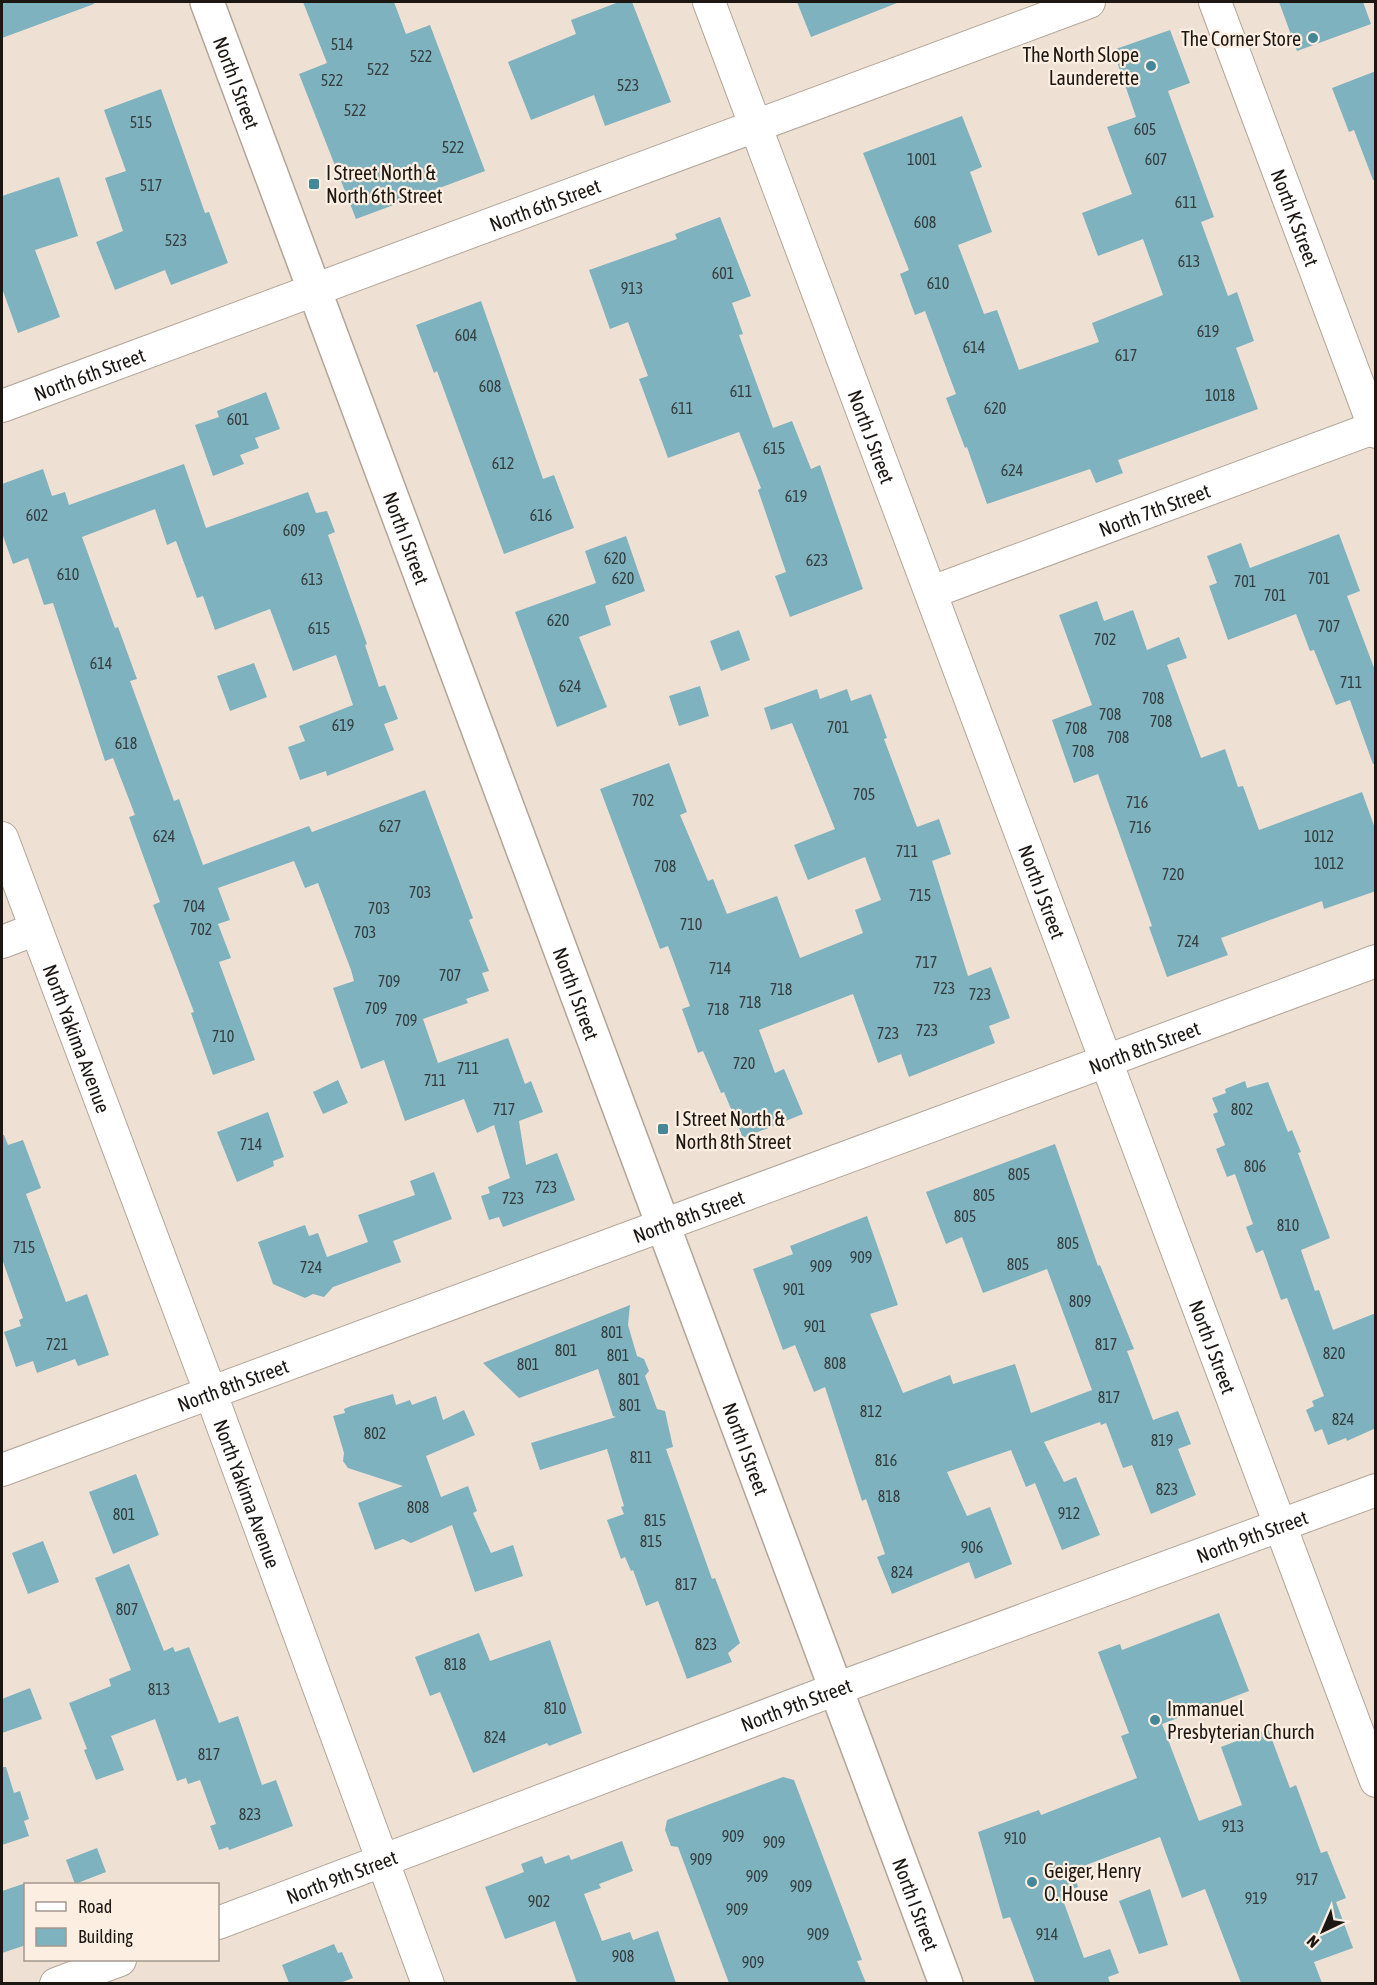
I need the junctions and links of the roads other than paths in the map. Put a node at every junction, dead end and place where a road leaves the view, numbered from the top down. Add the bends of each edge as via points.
1 (207, 2) edge
2 (709, 2) edge
3 (1089, 2) edge
4 (1215, 2) edge
5 (755, 126) junction
6 (315, 288) junction
7 (2, 406) edge
8 (1375, 429) edge
9 (932, 592) junction
10 (2, 838) edge
11 (36, 929) junction
12 (2, 942) edge
13 (1376, 961) edge
14 (1107, 1061) junction
15 (662, 1223) junction
16 (211, 1394) junction
17 (2, 1470) edge
18 (1376, 1490) edge
19 (1280, 1526) junction
20 (836, 1689) junction
21 (1376, 1781) edge
22 (382, 1860) junction
23 (219, 1923) edge
24 (115, 1961) edge
25 (56, 1983) edge
26 (429, 1983) edge
27 (946, 1983) edge

1 - 6 main road, North I Street
2 - 5 street, North J Street
3 - 5 street, North 6th Street
4 - 8 street, North K Street
5 - 6 street, North 6th Street
5 - 9 street, North J Street
6 - 7 street, North 6th Street
6 - 15 main road, North I Street
8 - 9 street, North 7th Street
9 - 14 street, North J Street
10 - 11 street, North Yakima Avenue
11 - 12 street
11 - 16 street, North Yakima Avenue
13 - 14 street, North 8th Street
14 - 15 street, North 8th Street
14 - 19 street, North J Street
15 - 16 street, North 8th Street
15 - 20 main road, North I Street
16 - 17 street, North 8th Street
16 - 22 street, North Yakima Avenue
18 - 19 street, North 9th Street
19 - 20 street, North 9th Street
19 - 21 street, North J Street
20 - 22 street, North 9th Street
20 - 27 main road, North I Street
22 - 23 street, North 9th Street
22 - 26 street, North Yakima Avenue
24 - 25 street

